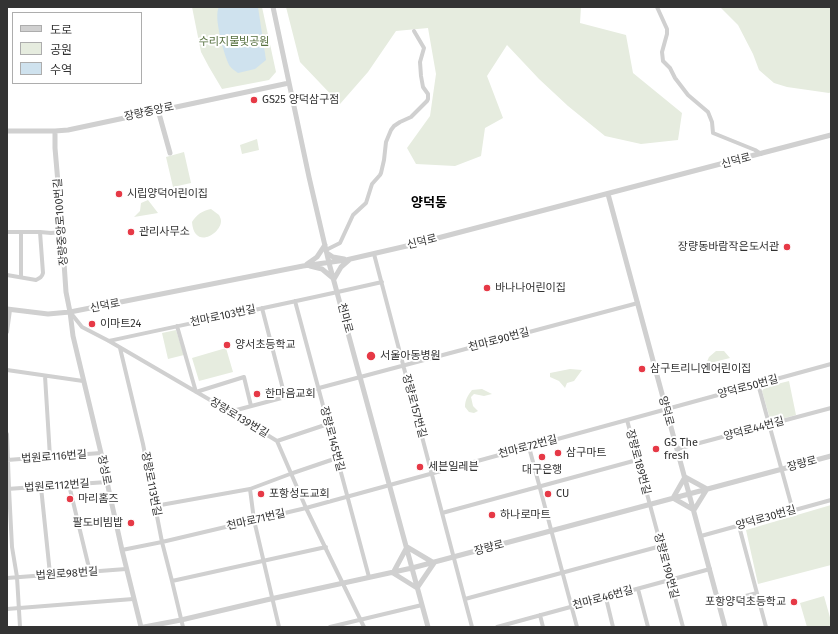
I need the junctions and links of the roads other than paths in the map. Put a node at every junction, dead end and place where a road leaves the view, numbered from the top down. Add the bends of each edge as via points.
1 (273, 7) edge
2 (657, 7) edge
3 (414, 31) dead end
4 (289, 83) junction
5 (158, 110) junction
6 (7, 131) edge
7 (55, 131) junction
8 (831, 135) edge
9 (170, 153) dead end
10 (761, 154) junction
11 (608, 194) junction
12 (7, 232) edge
13 (21, 232) junction
14 (40, 232) junction
15 (62, 232) junction
16 (326, 250) junction
17 (374, 254) junction
18 (349, 260) junction
19 (329, 263) junction
20 (305, 266) junction
21 (7, 275) edge
22 (20, 277) junction
23 (334, 279) junction
24 (382, 282) junction
25 (338, 292) junction
26 (296, 301) junction
27 (638, 303) junction
28 (262, 308) junction
29 (9, 309) edge
30 (70, 312) junction
31 (177, 326) junction
32 (7, 332) edge
33 (108, 342) junction
34 (120, 348) junction
35 (831, 364) edge
36 (403, 365) junction
37 (7, 370) edge
38 (45, 376) junction
39 (361, 377) junction
40 (83, 381) junction
41 (758, 384) junction
42 (319, 388) junction
43 (196, 392) junction
44 (285, 397) junction
45 (252, 406) junction
46 (831, 408) edge
47 (666, 410) junction
48 (229, 412) junction
49 (627, 420) junction
50 (328, 424) junction
51 (769, 425) junction
52 (7, 434) edge
53 (277, 441) junction
54 (529, 447) junction
55 (677, 449) junction
56 (101, 453) junction
57 (831, 456) edge
58 (50, 457) junction
59 (338, 458) junction
60 (8, 460) edge
61 (637, 460) junction
62 (782, 469) junction
63 (432, 473) junction
64 (290, 474) junction
65 (685, 477) junction
66 (107, 482) junction
67 (390, 484) junction
68 (69, 485) junction
69 (41, 487) junction
70 (539, 487) junction
71 (8, 489) edge
72 (250, 489) junction
73 (707, 489) junction
74 (689, 494) junction
75 (348, 496) junction
76 (673, 498) junction
77 (831, 500) edge
78 (649, 504) junction
79 (155, 506) junction
80 (306, 508) junction
81 (694, 510) junction
82 (793, 511) junction
83 (442, 513) junction
84 (9, 520) edge
85 (254, 520) junction
86 (739, 526) junction
87 (551, 531) junction
88 (701, 536) junction
89 (162, 542) junction
90 (661, 546) junction
91 (7, 547) edge
92 (12, 547) junction
93 (326, 547) junction
94 (407, 547) junction
95 (122, 550) junction
96 (454, 558) junction
97 (263, 560) junction
98 (434, 563) junction
99 (412, 568) junction
100 (126, 569) junction
101 (710, 569) junction
102 (90, 572) junction
103 (393, 573) junction
104 (562, 573) junction
105 (50, 574) junction
106 (369, 577) junction
107 (7, 578) edge
108 (17, 578) junction
109 (670, 580) junction
110 (172, 581) junction
111 (343, 583) junction
112 (417, 588) junction
113 (638, 589) junction
114 (757, 593) junction
115 (606, 598) junction
116 (134, 599) junction
117 (272, 599) junction
118 (465, 599) junction
119 (719, 603) junction
120 (422, 605) junction
121 (572, 607) junction
122 (19, 608) junction
123 (7, 609) edge
124 (540, 615) junction
125 (181, 620) junction
126 (360, 620) junction
127 (508, 626) edge
128 (20, 627) edge
129 (141, 627) edge
130 (144, 627) edge
131 (183, 627) edge
132 (279, 627) edge
133 (330, 627) edge
134 (364, 627) edge
135 (428, 627) edge
136 (472, 627) edge
137 (497, 627) edge
138 (543, 627) edge
139 (577, 627) edge
140 (613, 627) edge
141 (648, 627) edge
142 (682, 627) edge
143 (725, 627) edge
144 (766, 627) edge

1 - 4 street, 천마로
2 - 10 street via 667,29 662,52 663,61 688,94 708,112 713,133
3 - 16 street via 424,48 420,62 421,76 428,99 411,117 391,130 386,142 380,175 372,184 366,203 353,215 340,243
4 - 5 street, 장량중앙로
4 - 16 street, 천마로
5 - 7 street, 장량중앙로
5 - 9 street
6 - 7 street, 장량중앙로
7 - 15 street, 장량중앙로100번길
8 - 10 street, 신덕로
10 - 11 street, 신덕로
11 - 17 street, 신덕로
11 - 27 street, 양덕로
12 - 13 street
13 - 14 street
13 - 22 street
14 - 15 street
14 - 22 street via 42,276 36,280
15 - 30 street, 장량중앙로100번길
16 - 18 street via 332,257
16 - 19 street, 천마로
16 - 20 street
17 - 18 street, 신덕로
17 - 24 street, 장량로157번길
18 - 19 street, 신덕로
18 - 23 street
19 - 20 street, 신덕로
19 - 23 street, 천마로
20 - 23 street via 322,269
20 - 30 street, 신덕로
21 - 22 street
23 - 25 street, 천마로
24 - 25 street, 천마로103번길
24 - 36 street, 장량로157번길
25 - 26 street, 천마로103번길
25 - 39 street, 천마로
26 - 28 street, 천마로103번길
26 - 42 street, 장량로145번길
27 - 36 street, 천마로90번길
27 - 47 street, 양덕로
28 - 31 street, 천마로103번길
28 - 44 street
29 - 30 street, 신덕로 via 48,314
29 - 32 street
30 - 33 street, 장량로139번길 via 82,327
30 - 40 street, 장성로
31 - 33 street, 천마로103번길
31 - 43 street
33 - 34 street, 장량로139번길
34 - 43 street, 장량로139번길
34 - 79 street, 장량로113번길 via 144,444
35 - 41 street, 양덕로50번길
36 - 39 street, 천마로90번길
36 - 63 street, 장량로157번길
37 - 38 street
38 - 40 street
38 - 58 street
39 - 42 street, 천마로90번길
39 - 67 street, 천마로
40 - 56 street, 장성로
41 - 47 street, 양덕로50번길
41 - 51 street
42 - 44 street, 천마로90번길
42 - 50 street, 장량로145번길
43 - 45 street via 244,377
43 - 48 street, 장량로139번길
44 - 45 street, 천마로90번길
45 - 48 street, 천마로90번길
46 - 51 street, 양덕로44번길
47 - 49 street, 천마로72번길
47 - 55 street, 양덕로
48 - 53 street, 장량로139번길
49 - 54 street, 천마로72번길
49 - 61 street, 장량로189번길
50 - 53 street
50 - 59 street, 장량로145번길
51 - 55 street, 양덕로44번길
51 - 62 street
52 - 60 street
53 - 64 street, 장량로139번길
54 - 63 street, 천마로72번길
54 - 70 street
55 - 65 street, 양덕로
56 - 58 street, 법원로116번길
56 - 66 street, 장성로
57 - 62 street, 장량로
58 - 60 street, 법원로116번길
59 - 64 street
59 - 75 street, 장량로145번길
60 - 71 street
61 - 70 street
61 - 78 street, 장량로189번길
62 - 73 street, 장량로
62 - 82 street
63 - 67 street, 천마로72번길
63 - 83 street, 장량로157번길
64 - 72 street
64 - 80 street, 장량로139번길
65 - 73 street
65 - 74 street, 양덕로
65 - 76 street
66 - 68 street, 법원로112번길
66 - 95 street, 장성로
67 - 75 street, 천마로71번길
67 - 94 street, 천마로
68 - 69 street, 법원로112번길
68 - 102 street
69 - 71 street, 법원로112번길
69 - 105 street
70 - 83 street
70 - 87 street
71 - 84 street
72 - 79 street
72 - 85 street
73 - 74 street, 장량로
73 - 81 street
74 - 76 street, 장량로
74 - 81 street, 양덕로
75 - 80 street, 천마로71번길
75 - 106 street, 장량로145번길
76 - 78 street, 장량로
76 - 81 street
77 - 82 street, 양덕로30번길
78 - 87 street, 장량로
78 - 90 street, 장량로190번길
79 - 89 street, 장량로113번길
80 - 85 street, 천마로71번길
80 - 93 street, 장량로139번길
81 - 88 street, 양덕로
82 - 86 street, 양덕로30번길
83 - 96 street, 장량로157번길
84 - 92 street
85 - 89 street, 천마로71번길
85 - 97 street
86 - 88 street, 양덕로30번길
86 - 114 street
87 - 96 street, 장량로
87 - 104 street
88 - 101 street, 양덕로
89 - 95 street, 천마로71번길
89 - 110 street, 장량로113번길
90 - 104 street
90 - 109 street, 장량로190번길
91 - 92 street
92 - 108 street
93 - 97 street
93 - 111 street, 장량로139번길
94 - 98 street
94 - 99 street, 천마로
94 - 103 street
95 - 100 street, 장성로
96 - 98 street, 장량로
96 - 118 street, 장량로157번길
97 - 110 street
97 - 117 street
98 - 99 street, 장량로
98 - 112 street
99 - 103 street, 장량로
99 - 112 street, 천마로
100 - 102 street, 법원로98번길
100 - 116 street, 장성로
101 - 109 street, 천마로46번길
101 - 119 street, 양덕로
102 - 105 street, 법원로98번길
103 - 106 street, 장량로
103 - 112 street
104 - 118 street
104 - 121 street
105 - 108 street, 법원로98번길
106 - 111 street, 장량로
107 - 108 street, 법원로98번길
108 - 122 street
109 - 113 street, 천마로46번길
109 - 142 street, 장량로190번길
110 - 125 street, 장량로113번길
111 - 117 street, 장량로
111 - 126 street, 장량로139번길
112 - 120 street, 천마로
113 - 115 street, 천마로46번길
113 - 141 street
114 - 119 street
114 - 144 street
115 - 121 street, 천마로46번길
115 - 140 street
116 - 122 street
116 - 129 street, 장성로
117 - 125 street, 장량로
117 - 132 street
118 - 136 street, 장량로157번길
119 - 143 street, 양덕로
120 - 126 street
120 - 135 street, 천마로
121 - 124 street, 천마로46번길
121 - 139 street
122 - 123 street
122 - 128 street
124 - 127 street, 천마로46번길
124 - 138 street
125 - 130 street, 장량로
125 - 131 street, 장량로113번길
126 - 133 street
126 - 134 street, 장량로139번길
127 - 137 street, 천마로46번길

